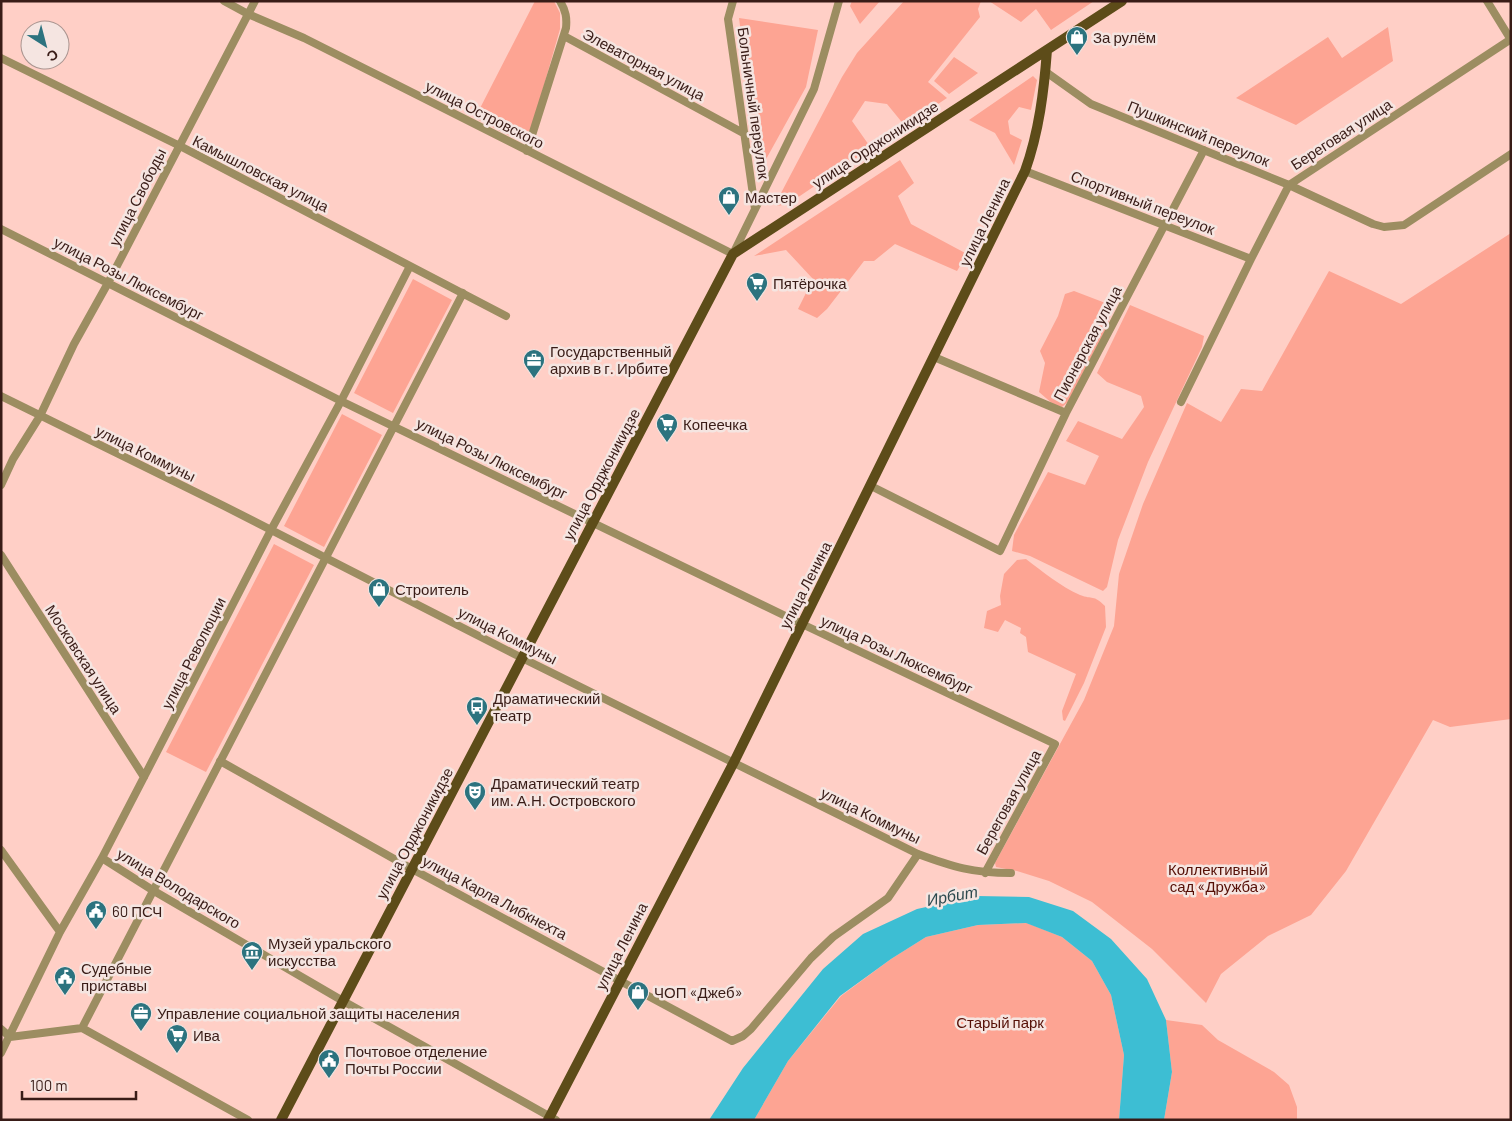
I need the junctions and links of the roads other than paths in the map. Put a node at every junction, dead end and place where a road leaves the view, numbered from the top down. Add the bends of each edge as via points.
1 (224, 1) edge
2 (255, 1) edge
3 (560, 1) edge
4 (733, 1) edge
5 (839, 1) edge
6 (1122, 1) edge
7 (1487, 1) edge
8 (248, 14) junction
9 (564, 36) junction
10 (1511, 40) edge
11 (1047, 50) junction
12 (1, 58) edge
13 (1046, 72) junction
14 (745, 134) junction
15 (180, 146) junction
16 (1204, 150) junction
17 (527, 151) junction
18 (1511, 154) edge
19 (1025, 171) junction
20 (1289, 185) junction
21 (755, 209) junction
22 (1165, 225) junction
23 (1, 229) edge
24 (733, 254) junction
25 (1251, 259) junction
26 (410, 266) junction
27 (108, 283) junction
28 (463, 293) junction
29 (506, 316) dead end
30 (934, 357) junction
31 (1, 396) edge
32 (341, 401) junction
33 (1181, 402) dead end
34 (1066, 413) junction
35 (40, 416) junction
36 (394, 426) junction
37 (1, 485) edge
38 (871, 486) junction
39 (593, 523) junction
40 (271, 530) junction
41 (1, 555) edge
42 (326, 559) junction
43 (802, 624) junction
44 (522, 658) junction
45 (1056, 744) joint
46 (220, 761) junction
47 (734, 762) junction
48 (144, 777) junction
49 (1, 850) edge
50 (918, 854) junction
51 (102, 858) junction
52 (412, 869) junction
53 (985, 873) junction
54 (1011, 873) dead end
55 (154, 891) junction
56 (60, 932) junction
57 (620, 980) junction
58 (343, 1001) junction
59 (82, 1028) junction
60 (1, 1029) edge
61 (10, 1037) junction
62 (1, 1053) edge
63 (551, 1118) edge
64 (248, 1120) edge
65 (281, 1120) edge

1 - 8 street, улица Островского
2 - 8 street, улица Свободы
3 - 9 street, Элеваторная улица via 567,19
4 - 14 street, Больничный переулок via 728,19
5 - 21 street via 814,89
6 - 11 main road, улица Орджоникидзе
7 - 10 street
8 - 15 street, улица Свободы
8 - 17 street, улица Островского via 304,38
9 - 14 street, Элеваторная улица
9 - 17 street
10 - 20 street, Береговая улица
11 - 13 main road, улица Ленина
11 - 24 main road, улица Орджоникидзе
12 - 15 street, Камышловская улица
13 - 16 street, Пушкинский переулок via 1091,104
13 - 19 main road, улица Ленина via 1036,133
14 - 21 street, Больничный переулок
15 - 26 street, Камышловская улица
15 - 27 street, улица Свободы
16 - 20 street, Пушкинский переулок
16 - 22 street, Пионерская улица
17 - 24 street, улица Островского
18 - 20 street, Пушкинский переулок via 1404,225 1384,227 1373,224
19 - 22 street, Спортивный переулок
19 - 30 main road, улица Ленина
20 - 25 street, Береговая улица
21 - 24 street
22 - 25 street, Спортивный переулок
22 - 34 street, Пионерская улица
23 - 27 street, улица Розы Люксембург
24 - 39 main road, улица Орджоникидзе
25 - 33 street, Береговая улица
26 - 28 street, Камышловская улица
26 - 32 street, улица Революции
27 - 32 street, улица Розы Люксембург
27 - 35 street, улица Свободы via 74,344
28 - 29 street, Камышловская улица
28 - 36 street
30 - 34 street
30 - 38 main road, улица Ленина
31 - 35 street, улица Коммуны
32 - 36 street, улица Розы Люксембург
32 - 40 street, улица Революции
34 - 38 street, Пионерская улица via 1000,551
35 - 37 street, улица Свободы via 13,458
35 - 40 street, улица Коммуны
36 - 39 street, улица Розы Люксембург
36 - 42 street
38 - 43 main road, улица Ленина
39 - 43 street, улица Розы Люксембург
39 - 44 main road, улица Орджоникидзе
40 - 42 street, улица Коммуны
40 - 48 street, улица Революции
41 - 48 street, Московская улица
42 - 44 street, улица Коммуны
42 - 46 street
43 - 45 street, улица Розы Люксембург
43 - 47 main road, улица Ленина
44 - 47 street, улица Коммуны
44 - 52 main road, улица Орджоникидзе
45 - 53 street, Береговая улица
46 - 52 street, улица Карла Либкнехта
46 - 55 street
47 - 50 street, улица Коммуны
47 - 57 main road, улица Ленина
48 - 51 street, улица Революции
49 - 56 street
50 - 53 street, улица Коммуны via 953,867
50 - 57 street, улица Карла Либкнехта via 888,898 833,937 811,958 744,1036 732,1041
51 - 55 street, улица Володарского
51 - 56 street, улица Революции
52 - 57 street, улица Карла Либкнехта
52 - 58 main road, улица Орджоникидзе
53 - 54 street, улица Коммуны
55 - 58 street, улица Володарского
55 - 59 street
56 - 61 street, улица Революции
57 - 63 main road, улица Ленина
58 - 63 street, улица Володарского
58 - 65 main road, улица Орджоникидзе
59 - 61 street
59 - 64 street
60 - 61 street
61 - 62 street, улица Революции

